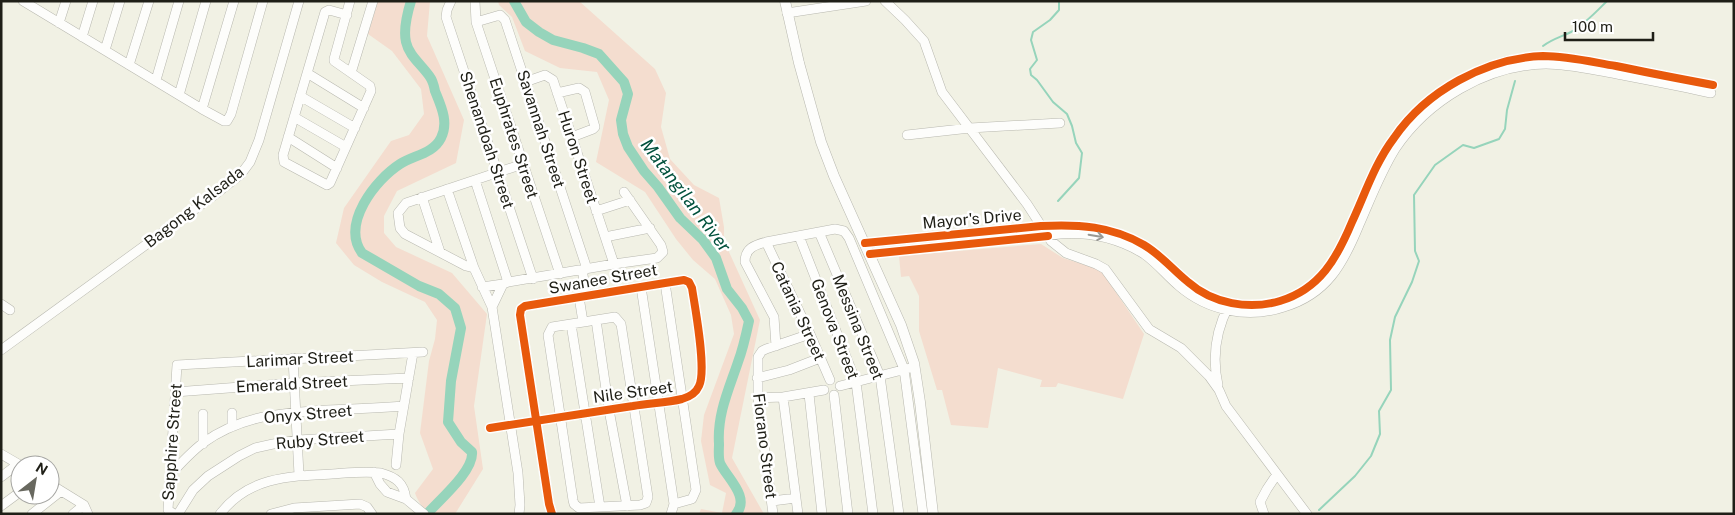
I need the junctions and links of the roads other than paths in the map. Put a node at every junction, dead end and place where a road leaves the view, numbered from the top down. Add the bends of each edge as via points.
1 (23, 1) edge
2 (66, 1) edge
3 (93, 1) edge
4 (120, 1) edge
5 (149, 1) edge
6 (179, 1) edge
7 (206, 1) edge
8 (234, 1) edge
9 (263, 1) edge
10 (299, 1) edge
11 (350, 1) edge
12 (373, 1) edge
13 (451, 1) edge
14 (475, 1) edge
15 (785, 1) edge
16 (866, 1) edge
17 (885, 1) edge
18 (787, 12) junction
19 (347, 15) junction
20 (476, 22) junction
21 (59, 23) junction
22 (82, 37) junction
23 (105, 50) junction
24 (129, 65) junction
25 (307, 73) junction
26 (351, 73) junction
27 (156, 80) junction
28 (525, 82) junction
29 (1712, 89) dead end
30 (557, 94) junction
31 (179, 95) junction
32 (300, 96) junction
33 (202, 108) junction
34 (364, 108) junction
35 (294, 117) junction
36 (1060, 123) dead end
37 (355, 128) junction
38 (970, 128) junction
39 (907, 135) dead end
40 (288, 137) junction
41 (572, 137) junction
42 (346, 147) junction
43 (523, 164) junction
44 (337, 168) junction
45 (498, 172) junction
46 (475, 180) junction
47 (447, 189) junction
48 (624, 192) dead end
49 (422, 197) junction
50 (630, 200) junction
51 (596, 211) junction
52 (1041, 226) junction
53 (650, 228) junction
54 (819, 232) junction
55 (799, 236) junction
56 (1048, 236) junction
57 (605, 237) junction
58 (766, 242) junction
59 (865, 243) junction
60 (440, 252) junction
61 (870, 254) junction
62 (614, 264) junction
63 (474, 268) junction
64 (584, 269) junction
65 (560, 274) junction
66 (533, 279) junction
67 (690, 282) joint
68 (506, 283) junction
69 (665, 283) junction
70 (482, 287) junction
71 (641, 287) junction
72 (583, 296) junction
73 (1, 304) edge
74 (492, 307) junction
75 (1228, 307) junction
76 (10, 310) dead end
77 (596, 320) junction
78 (583, 322) junction
79 (571, 324) junction
80 (810, 334) junction
81 (776, 346) junction
82 (1, 350) edge
83 (423, 352) dead end
84 (413, 353) junction
85 (293, 358) junction
86 (820, 358) junction
87 (177, 365) joint
88 (909, 368) junction
89 (880, 376) junction
90 (409, 378) junction
91 (757, 378) junction
92 (830, 380) junction
93 (856, 382) junction
94 (294, 383) junction
95 (840, 386) junction
96 (824, 390) junction
97 (1219, 390) junction
98 (175, 392) junction
99 (809, 394) junction
100 (834, 395) junction
101 (783, 397) junction
102 (758, 398) junction
103 (682, 399) junction
104 (657, 403) junction
105 (404, 406) junction
106 (634, 406) junction
107 (608, 410) junction
108 (296, 412) junction
109 (232, 413) dead end
110 (585, 413) junction
111 (203, 414) dead end
112 (561, 417) junction
113 (536, 421) junction
114 (510, 425) junction
115 (232, 428) junction
116 (490, 428) dead end
117 (399, 434) junction
118 (298, 440) junction
119 (203, 444) junction
120 (396, 465) dead end
121 (374, 472) junction
122 (1277, 474) junction
123 (170, 475) junction
124 (299, 475) junction
125 (61, 491) joint
126 (796, 498) junction
127 (406, 499) junction
128 (772, 501) junction
129 (674, 504) junction
130 (627, 506) junction
131 (600, 507) junction
132 (86, 510) edge
133 (611, 510) edge
134 (223, 512) edge
135 (32, 514) edge
136 (73, 514) edge
137 (176, 514) edge
138 (271, 514) edge
139 (372, 514) edge
140 (424, 514) edge
141 (519, 514) edge
142 (552, 514) edge
143 (670, 514) edge
144 (773, 514) edge
145 (798, 514) edge
146 (822, 514) edge
147 (848, 514) edge
148 (872, 514) edge
149 (899, 514) edge
150 (923, 514) edge
151 (933, 514) edge
152 (1264, 514) edge
153 (1307, 514) edge

1 - 21 street
2 - 21 street
3 - 22 street
4 - 23 street
5 - 24 street
6 - 27 street
7 - 31 street
8 - 33 street
9 - 33 street via 229,118 224,121
10 - 82 street, Bagong Kalsada via 259,140 250,162 240,174
11 - 19 street
12 - 26 street
13 - 45 street, Shenandoah Street via 446,17
14 - 20 street, Euphrates Street
15 - 18 main road
16 - 18 street
17 - 38 street via 924,41 942,92
18 - 59 main road via 821,142
19 - 25 street via 329,10 325,12
19 - 26 street via 334,61
20 - 28 street, Savannah Street via 496,15 502,17
20 - 43 street, Euphrates Street
21 - 22 street
22 - 23 street
23 - 24 street
24 - 27 street
25 - 32 street
25 - 34 street
26 - 34 street via 372,88
27 - 31 street
28 - 30 street, Huron Street via 550,76
28 - 64 street, Savannah Street
29 - 75 street via 1558,65 1522,67 1481,79 1438,104 1400,142 1385,167 1346,256 1321,287 1301,301 1273,311 1252,313
30 - 41 street, Huron Street
30 - 41 street via 579,88 585,92 595,127
31 - 33 street
32 - 35 street
32 - 37 street
34 - 37 street
35 - 40 street
35 - 42 street
36 - 38 street
37 - 42 street
38 - 39 street
38 - 52 street
40 - 44 street
40 - 44 street via 284,162 327,185
41 - 51 street, Huron Street
42 - 44 street
43 - 45 street
43 - 65 street, Euphrates Street
45 - 46 street
45 - 66 street, Shenandoah Street
46 - 47 street
46 - 68 street
47 - 49 street
47 - 63 street
48 - 50 street
49 - 60 street
49 - 60 street via 402,207 398,213 400,228 412,239
50 - 51 street
50 - 53 street
51 - 57 street, Huron Street
52 - 56 street, Mayor's Drive
52 - 59 street, Mayor's Drive
52 - 75 street via 1081,225 1118,233 1154,252 1193,287
53 - 57 street
53 - 62 street via 663,249 660,255
54 - 55 street
54 - 88 street via 835,229 847,234
54 - 89 street, Messina Street
55 - 58 street
55 - 93 street, Genova Street
56 - 61 street, Mayor's Drive
56 -> 75 street via 1088,234 1119,242 1155,262 1188,293 1209,304
56 - 97 street, Mayor's Drive via 1066,253 1104,269 1148,329 1181,348
57 - 62 street, Huron Street
58 - 80 street, Catania Street
58 - 81 street via 750,248 745,262 774,317
59 - 61 main road
60 - 63 street
61 - 88 main road via 902,325
62 - 64 street
63 - 70 street
64 - 65 street
64 - 72 street, Savannah Street
65 - 66 street
66 - 68 street
67 - 69 street, Swanee Street
67 - 103 street, Nile Street via 703,370 697,389
68 - 70 street
68 - 74 street
69 - 71 street, Swanee Street
69 - 103 street
70 - 74 street
71 - 72 street, Swanee Street
71 - 104 street
72 - 78 street, Savannah Street
72 - 113 street, Swanee Street via 521,309
73 - 76 street
74 - 114 street
75 - 97 street via 1214,354
77 - 78 street
77 - 106 street via 614,317 621,324
77 - 107 street
78 - 79 street
79 - 110 street
79 - 112 street via 552,327 548,335
80 - 81 street
80 - 86 street, Catania Street
81 - 91 street, Fiorano Street via 766,348 760,354
83 - 84 street, Larimar Street
84 - 85 street, Larimar Street
84 - 90 street
85 - 87 street, Larimar Street
85 - 94 street
86 - 91 street
86 - 92 street, Catania Street
87 - 98 street, Sapphire Street
88 - 89 street
88 - 150 street
88 - 151 main road via 920,402
89 - 93 street
89 - 149 street, Messina Street
90 - 94 street, Emerald Street
90 - 105 street
91 - 102 street, Fiorano Street
92 - 95 street
92 - 96 street via 824,385
93 - 95 street
93 - 148 street, Genova Street
94 - 98 street, Emerald Street
94 - 108 street
95 - 100 street via 840,391
96 - 99 street
96 - 100 street via 828,395
97 - 122 street, Mayor's Drive via 1226,406
98 - 123 street, Sapphire Street
99 - 101 street
99 - 146 street
100 - 147 street
101 - 102 street
101 - 126 street
102 - 128 street, Fiorano Street
103 - 104 street, Nile Street
103 - 129 street via 696,490 692,499
104 - 106 street, Nile Street
104 - 129 street
105 - 108 street, Onyx Street
105 - 117 street
106 - 107 street, Nile Street
106 - 130 street via 648,497 644,504
107 - 110 street, Nile Street
107 - 130 street
108 - 115 street, Onyx Street via 260,417
108 - 118 street
109 - 115 street
110 - 112 street, Nile Street
110 - 131 street
111 - 119 street
112 - 113 street, Nile Street
112 - 131 street via 573,500 576,506 583,508
113 - 114 street, Nile Street
113 - 142 street
114 - 116 street, Nile Street
114 - 141 street via 518,473
115 - 119 street, Onyx Street
117 - 118 street, Ruby Street
117 - 120 street
118 - 124 street
118 - 137 street, Ruby Street via 255,448 224,465 194,490
119 - 123 street, Onyx Street
121 - 124 street
121 - 127 street via 387,492
121 - 127 street via 397,479
122 - 152 street via 1260,502
122 - 153 street, Mayor's Drive
123 - 137 street, Sapphire Street via 168,510
124 - 134 street via 276,478 250,488
125 - 132 street
125 - 135 street
126 - 128 street
126 - 145 street
127 - 140 street
128 - 144 street, Fiorano Street
129 - 143 street
130 - 133 street
131 - 133 street
132 - 136 street
138 - 139 street via 294,508 360,504

